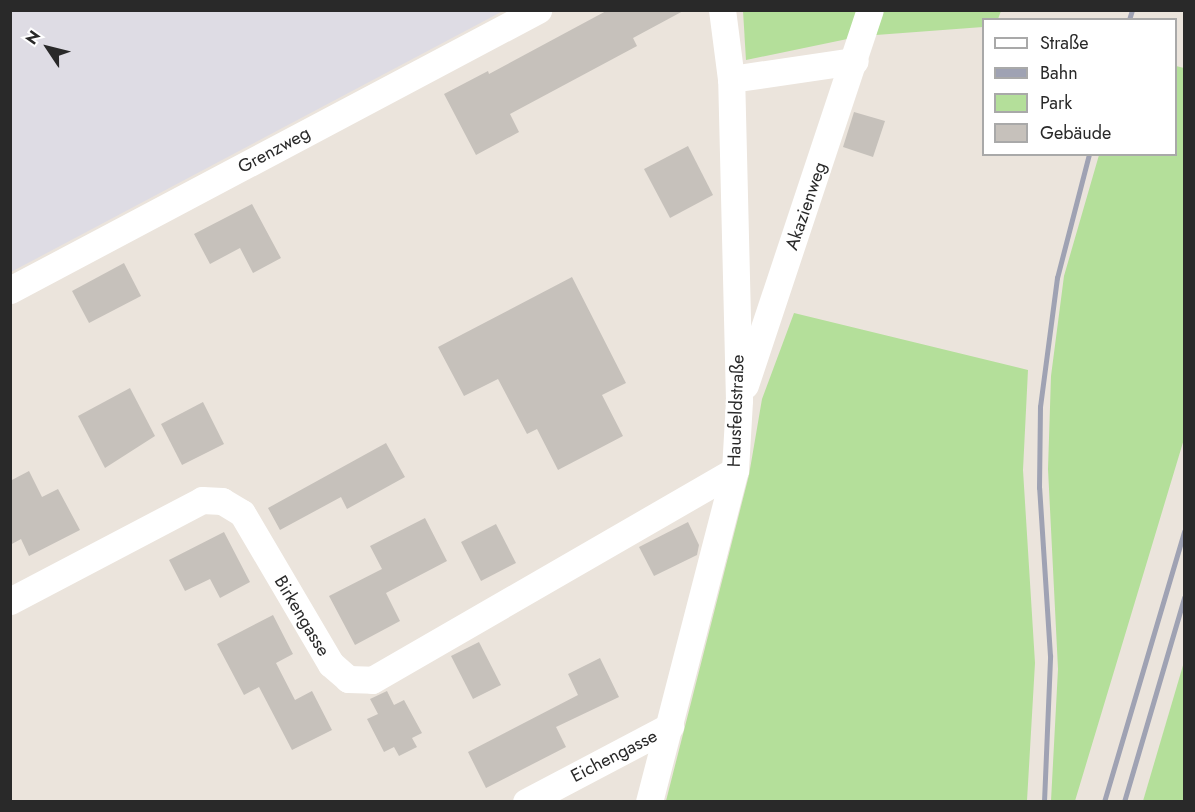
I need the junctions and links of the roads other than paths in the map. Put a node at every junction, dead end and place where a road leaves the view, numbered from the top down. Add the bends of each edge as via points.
1 (538, 10) edge
2 (722, 10) edge
3 (870, 10) edge
4 (855, 61) junction
5 (731, 79) junction
6 (10, 290) edge
7 (740, 400) junction
8 (735, 470) junction
9 (10, 601) edge
10 (670, 726) junction
11 (526, 801) edge
12 (649, 801) edge

1 - 6 street, Grenzweg
2 - 5 street, Hausfeldstraße
3 - 4 street, Akazienweg
4 - 5 street
4 - 7 street, Akazienweg
5 - 7 street, Hausfeldstraße
7 - 8 street, Hausfeldstraße
8 - 9 street, Birkengasse via 372,680 348,679 331,664 242,513 222,501 202,500
8 - 10 street, Hausfeldstraße
10 - 11 street, Eichengasse
10 - 12 street, Hausfeldstraße

